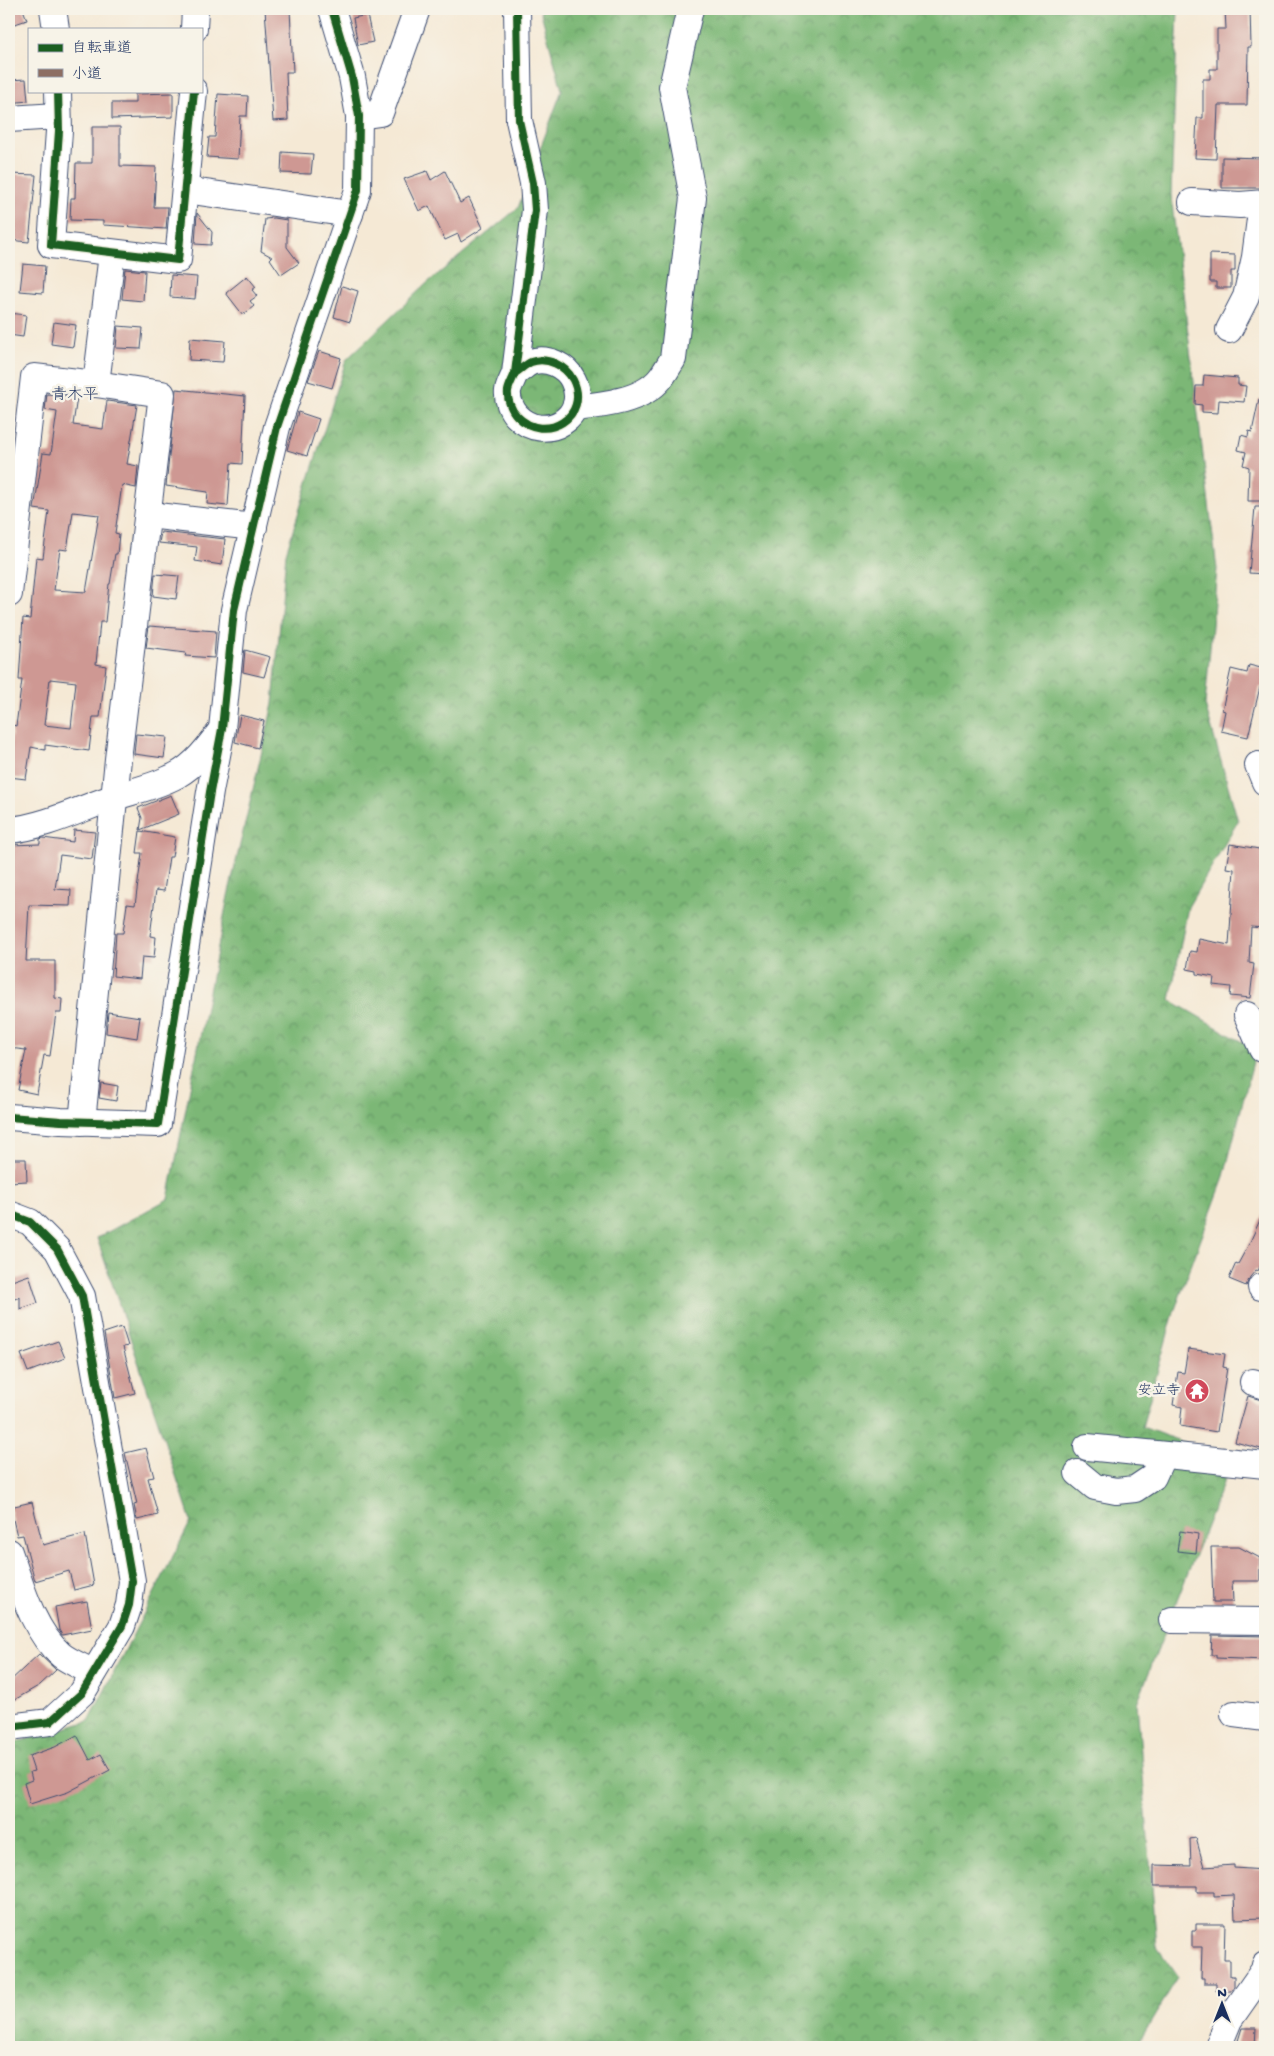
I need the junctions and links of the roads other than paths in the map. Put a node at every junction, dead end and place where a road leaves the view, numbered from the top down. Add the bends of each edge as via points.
1 (53, 9) edge
2 (194, 9) edge
3 (332, 9) edge
4 (417, 9) edge
5 (517, 9) edge
6 (690, 9) edge
7 (56, 28) edge
8 (194, 28) edge
9 (194, 92) edge
10 (58, 103) edge
11 (359, 116) junction
12 (9, 119) edge
13 (185, 190) junction
14 (1192, 202) dead end
15 (1263, 203) edge
16 (350, 214) junction
17 (112, 254) junction
18 (1228, 330) dead end
19 (515, 373) junction
20 (96, 384) junction
21 (575, 408) junction
22 (14, 496) edge
23 (148, 515) junction
24 (254, 527) junction
25 (9, 594) edge
26 (222, 729) junction
27 (114, 797) junction
28 (9, 830) edge
29 (1247, 1015) dead end
30 (1265, 1049) edge
31 (9, 1117) edge
32 (82, 1122) junction
33 (9, 1214) edge
34 (1087, 1447) dead end
35 (1163, 1455) junction
36 (1265, 1465) edge
37 (1078, 1473) dead end
38 (9, 1552) edge
39 (1172, 1620) dead end
40 (1265, 1621) edge
41 (92, 1672) junction
42 (1234, 1714) dead end
43 (1265, 1718) edge
44 (9, 1727) edge
45 (1265, 1966) edge
46 (1218, 2047) edge

1 - 7 street
2 - 8 street
3 - 11 street via 352,77
4 - 11 street via 380,113
5 - 19 street via 519,120 533,183 535,210
6 - 21 street via 672,87 693,198 673,359 659,380 638,394 603,406
9 - 13 street
10 - 12 street
10 - 17 street via 51,245
11 - 16 street via 358,190
13 - 16 street
13 - 17 street via 178,260
14 - 15 street
15 - 18 street via 1246,297
16 - 24 street via 277,427
17 - 20 street
19 - 21 street via 531,362 541,361 551,361 568,370 577,388
19 - 21 street via 508,392 512,411 526,425 545,430 563,423
20 - 22 street via 34,378
20 - 23 street via 162,394
22 - 25 street
23 - 24 street
23 - 27 street
24 - 26 street via 234,610
26 - 27 street via 200,757 179,774 157,785
26 - 32 street via 158,1124
27 - 28 street via 64,816
27 - 32 street
29 - 30 street via 1262,1049
31 - 32 street
33 - 41 street via 30,1222 57,1249 82,1296 132,1581 122,1626
34 - 35 street
35 - 36 street
35 - 37 street via 1153,1477 1135,1490 1095,1487
38 - 41 street via 42,1631 62,1655
39 - 40 street
41 - 44 street via 82,1693 50,1722
42 - 43 street
45 - 46 street via 1229,2020

